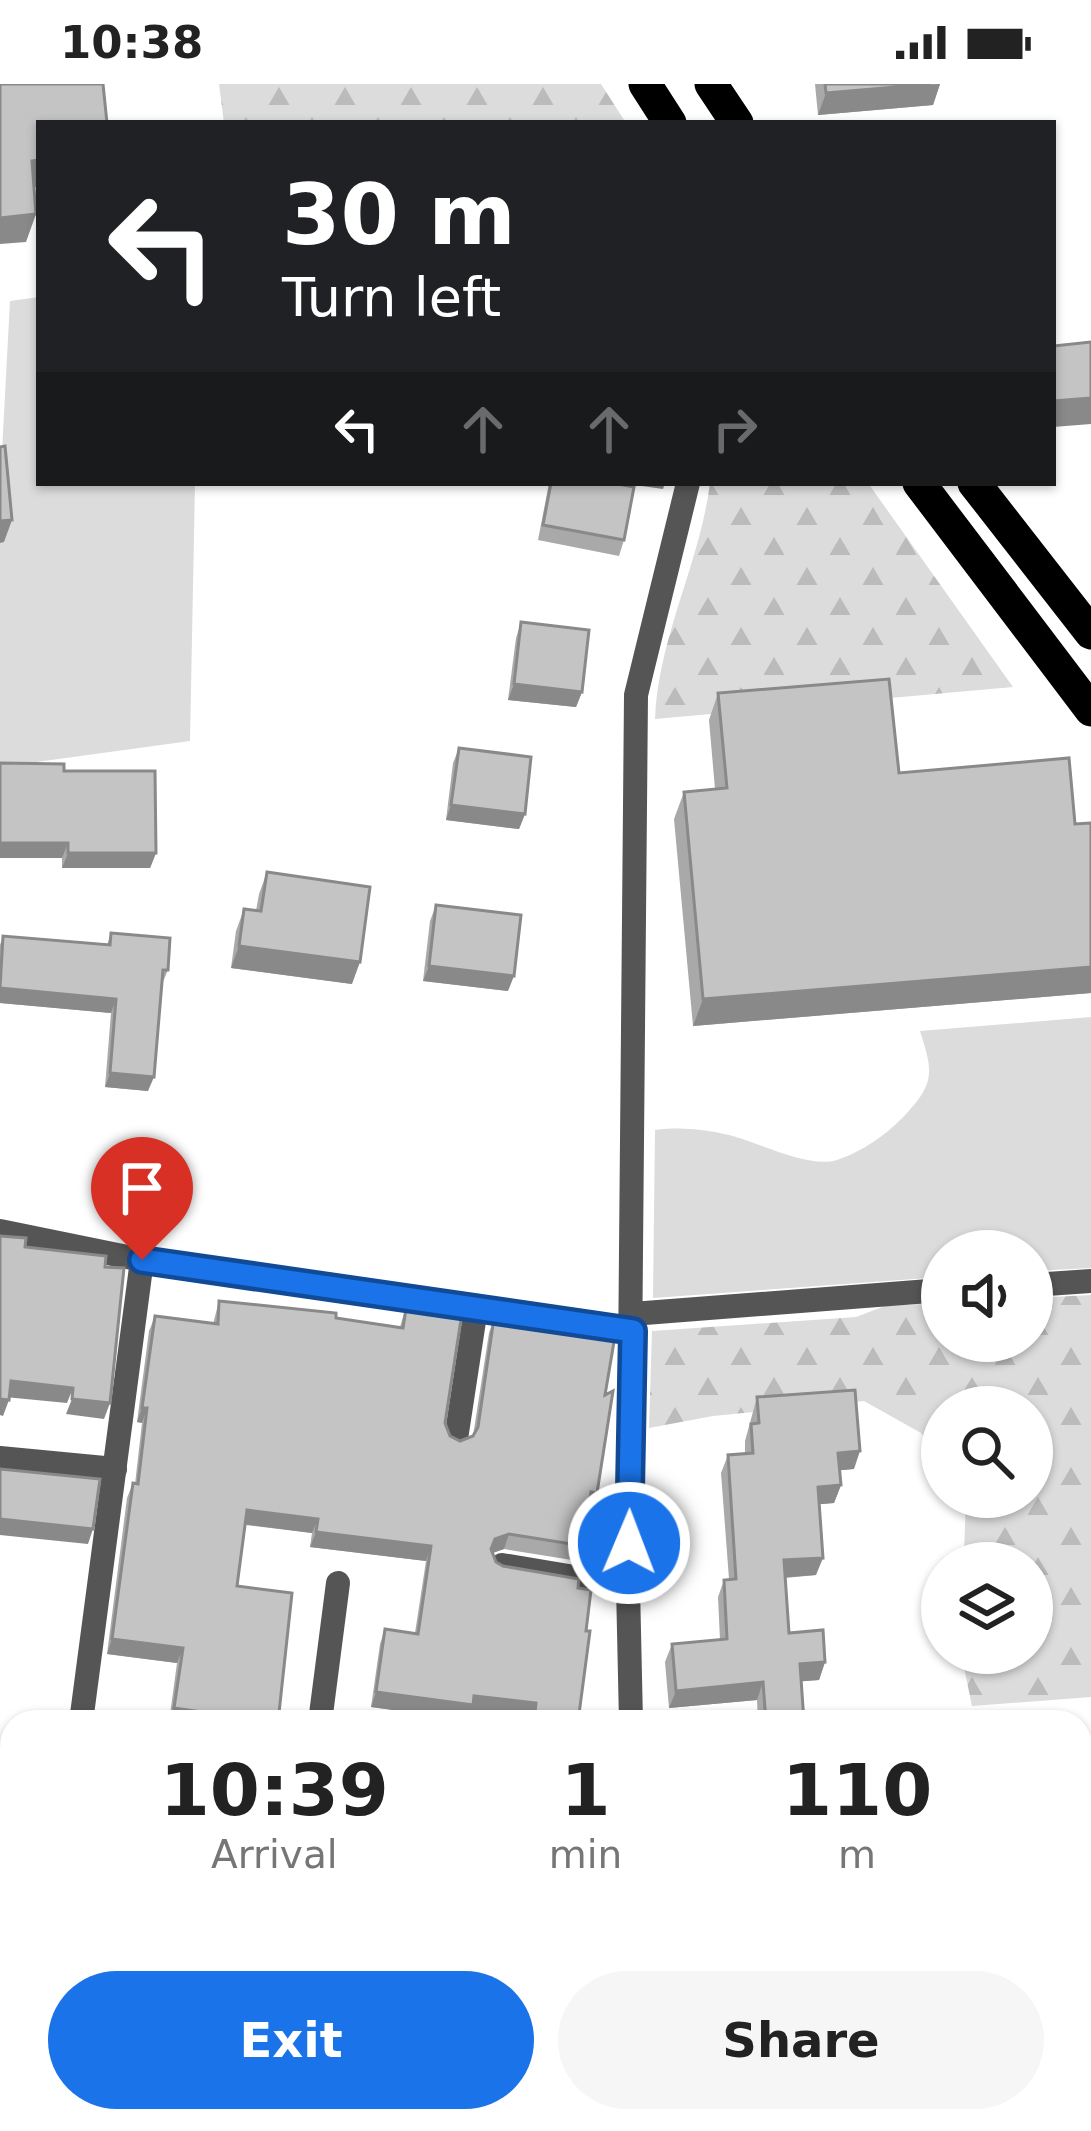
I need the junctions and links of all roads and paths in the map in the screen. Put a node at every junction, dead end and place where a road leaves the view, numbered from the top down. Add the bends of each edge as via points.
1 (645, 84) edge
2 (711, 84) edge
3 (668, 120) edge
4 (735, 120) edge
5 (687, 486) edge
6 (921, 486) edge
7 (976, 486) edge
8 (1091, 633) edge
9 (1091, 710) edge
10 (0, 1231) edge
11 (142, 1260) junction
12 (1091, 1281) edge
13 (1053, 1284) edge
14 (921, 1292) edge
15 (476, 1308) junction
16 (633, 1323) junction
17 (456, 1439) edge
18 (0, 1458) edge
19 (115, 1469) junction
20 (502, 1565) edge
21 (338, 1583) dead end
22 (628, 1586) junction
23 (83, 1710) edge
24 (322, 1710) edge
25 (631, 1710) edge

1 - 3 highway
2 - 4 highway
5 - 16 street via 636,695
6 - 9 highway
7 - 8 highway
10 - 11 street
11 - 15 street
11 - 19 street
12 - 13 street
14 - 16 street
15 - 16 street
15 - 17 street
16 - 22 street
18 - 19 street
19 - 23 street
20 - 22 street
21 - 24 street
22 - 25 street

